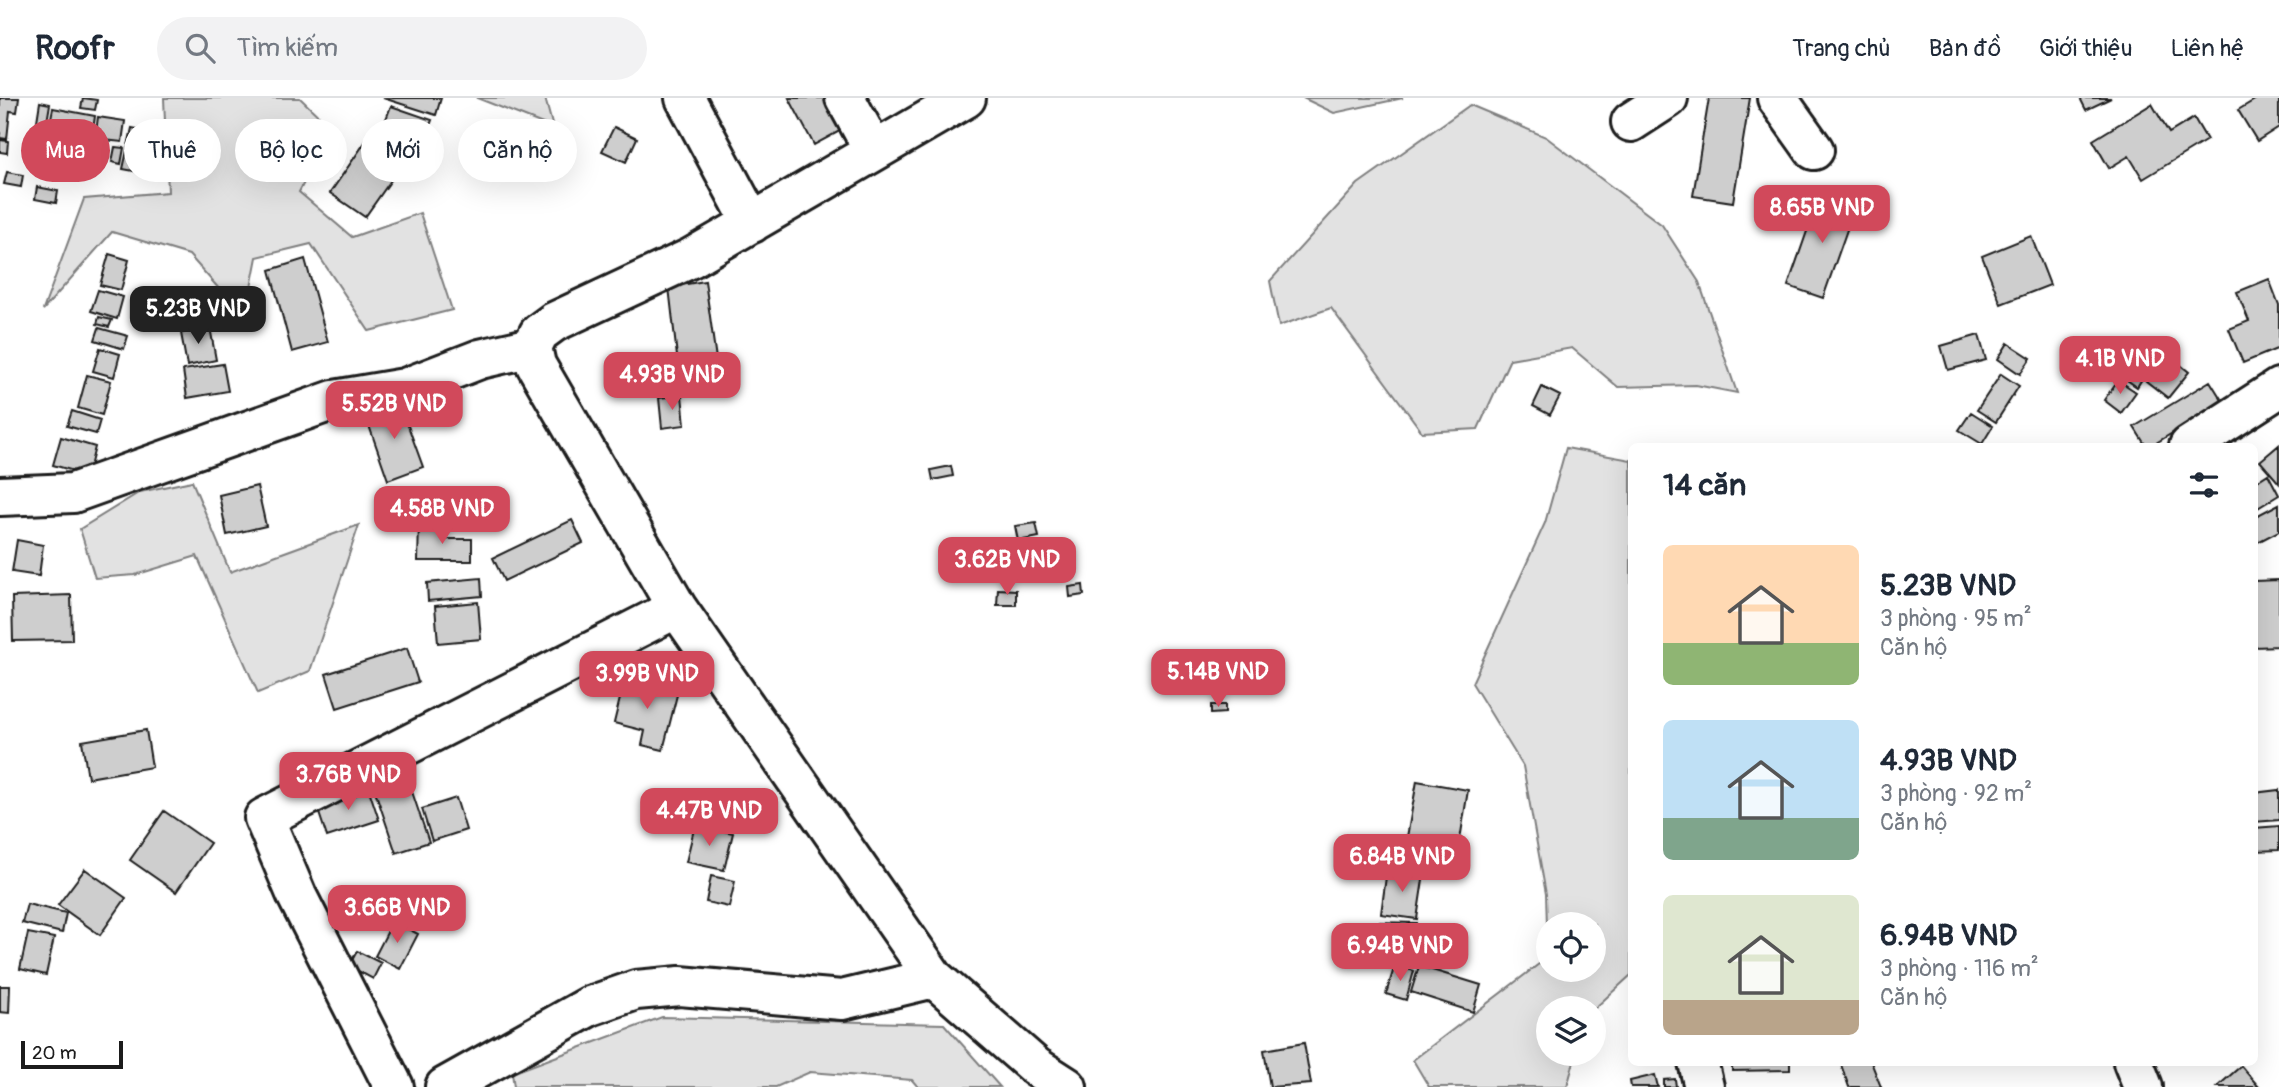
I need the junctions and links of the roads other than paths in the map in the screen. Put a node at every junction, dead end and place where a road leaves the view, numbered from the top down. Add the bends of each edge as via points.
1 (685, 98) edge
2 (845, 98) edge
3 (966, 98) edge
4 (1668, 98) edge
5 (1777, 98) edge
6 (1630, 122) dead end
7 (1814, 150) dead end
8 (874, 152) junction
9 (752, 223) junction
10 (532, 347) junction
11 (2279, 388) edge
12 (2194, 443) edge
13 (0, 496) edge
14 (677, 608) junction
15 (934, 978) junction
16 (1699, 1066) edge
17 (2135, 1066) edge
18 (394, 1087) edge
19 (445, 1087) edge
20 (1067, 1087) edge
21 (1704, 1087) edge
22 (2143, 1087) edge

1 - 9 street
2 - 8 street
3 - 8 street
4 - 6 street
5 - 7 street
8 - 9 street
9 - 10 street via 691,258 554,322 539,333
10 - 13 street via 480,359 405,388 334,400 73,493
10 - 14 street via 536,366
11 - 12 street
14 - 15 street
14 - 18 street via 264,818 297,896
15 - 19 street via 842,1000 680,986 636,990 590,1006
15 - 20 street via 1035,1067
16 - 21 street
17 - 22 street

